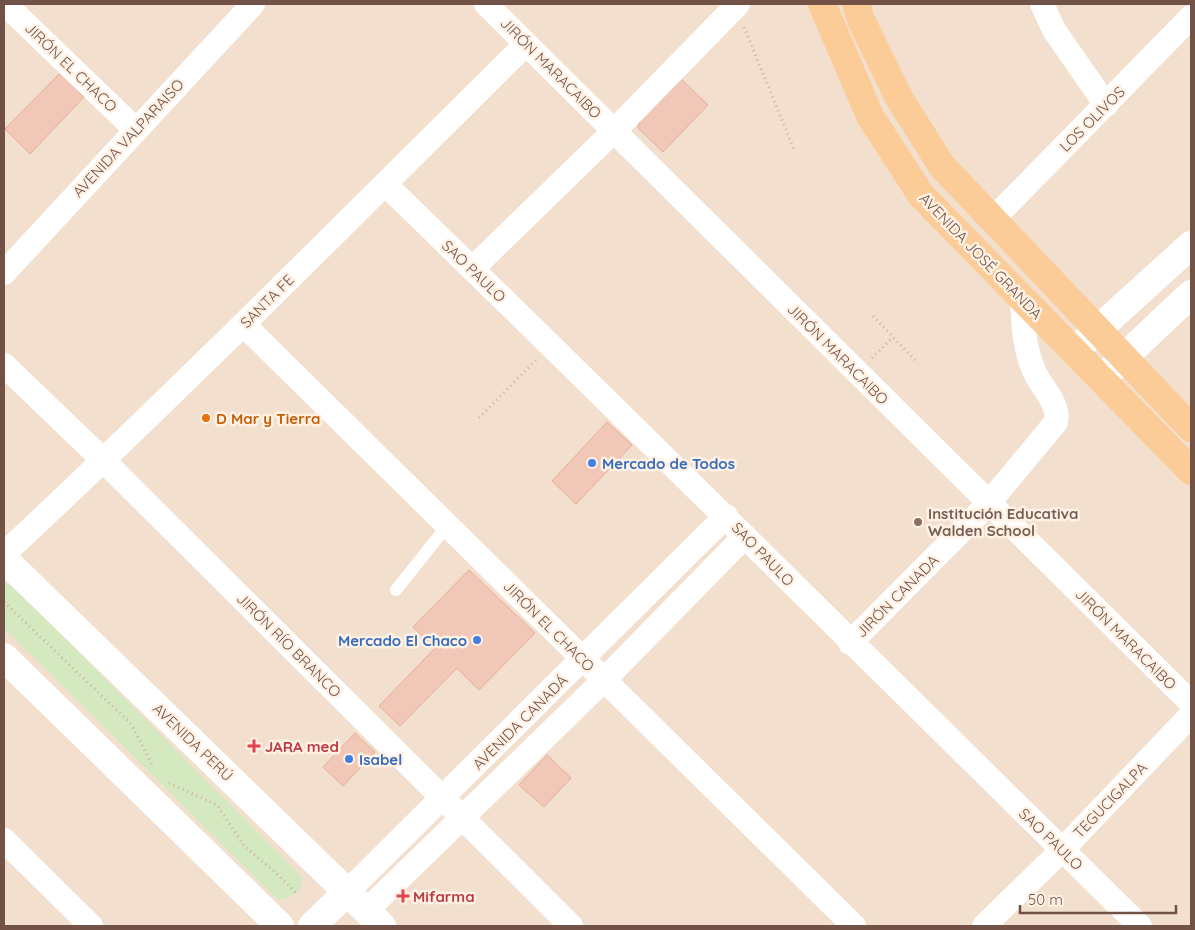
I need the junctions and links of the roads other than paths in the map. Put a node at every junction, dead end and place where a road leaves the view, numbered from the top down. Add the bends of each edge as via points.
1 (5, 4) edge
2 (253, 4) edge
3 (486, 4) edge
4 (822, 4) edge
5 (856, 4) edge
6 (1042, 4) edge
7 (740, 13) edge
8 (1191, 17) edge
9 (526, 44) junction
10 (1106, 106) junction
11 (136, 130) junction
12 (614, 130) junction
13 (385, 184) junction
14 (993, 219) junction
15 (1191, 244) edge
16 (5, 269) edge
17 (472, 269) junction
18 (1191, 294) edge
19 (1022, 299) junction
20 (244, 325) junction
21 (1098, 332) junction
22 (1074, 351) junction
23 (1125, 358) junction
24 (4, 365) edge
25 (1101, 379) junction
26 (1191, 428) edge
27 (104, 461) junction
28 (1191, 472) edge
29 (988, 504) junction
30 (726, 516) junction
31 (448, 526) junction
32 (745, 536) junction
33 (4, 554) edge
34 (4, 559) edge
35 (396, 590) dead end
36 (850, 643) junction
37 (4, 657) edge
38 (583, 660) junction
39 (604, 680) junction
40 (1191, 703) edge
41 (1191, 715) edge
42 (443, 798) junction
43 (463, 819) junction
44 (4, 840) edge
45 (1062, 850) junction
46 (347, 892) junction
47 (366, 921) edge
48 (91, 926) edge
49 (280, 926) edge
50 (312, 926) edge
51 (571, 926) edge
52 (854, 926) edge
53 (984, 926) edge
54 (1140, 926) edge

1 - 11 street, JIRÓN EL CHACO
2 - 11 street, AVENIDA VALPARAISO
3 - 9 street, JIRÓN MARACAIBO
4 - 19 main road, AVENIDA JOSÉ GRANDA via 870,116 921,195
5 - 14 main road via 860,20 908,113 942,166
6 - 10 street via 1054,30
7 - 12 street
8 - 10 street, LOS OLIVOS
9 - 12 street, JIRÓN MARACAIBO
9 - 13 street, SANTA FE
10 - 14 street, LOS OLIVOS
11 - 16 street, AVENIDA VALPARAISO
12 - 17 street
12 - 29 street, JIRÓN MARACAIBO
13 - 17 street, SAO PAULO
13 - 20 street, SANTA FE
14 - 21 main road
15 - 21 main road
17 - 30 street, SAO PAULO
18 - 23 main road
19 - 22 main road, AVENIDA JOSÉ GRANDA
19 - 29 street, JIRÓN CANADA via 1029,359 1057,415 1052,428
20 - 27 street, SANTA FE
20 - 31 street, JIRÓN EL CHACO
21 - 22 main road
21 - 23 main road
22 - 25 main road, AVENIDA JOSÉ GRANDA
23 - 25 main road
23 - 26 main road
24 - 27 street, JIRÓN RÍO BRANCO
25 - 28 main road, AVENIDA JOSÉ GRANDA
27 - 33 street, SANTA FE
27 - 42 street, JIRÓN RÍO BRANCO
29 - 36 street, JIRÓN CANADA
29 - 40 street, JIRÓN MARACAIBO
30 - 32 street, SAO PAULO
30 - 38 street, AVENIDA CANADÁ
31 - 35 lane
31 - 38 street, JIRÓN EL CHACO
32 - 36 street, SAO PAULO
32 - 39 street, AVENIDA CANADÁ
34 - 46 main road, AVENIDA PERÚ
36 - 45 street, SAO PAULO
37 - 49 main road
38 - 39 street, JIRÓN EL CHACO
38 - 42 street, AVENIDA CANADÁ
39 - 43 street, AVENIDA CANADÁ
39 - 52 street, JIRÓN EL CHACO
41 - 45 street, TEGUCIGALPA
42 - 43 street, JIRÓN RÍO BRANCO
42 - 46 street, AVENIDA CANADÁ
43 - 47 street, AVENIDA CANADÁ
43 - 51 street, JIRÓN RÍO BRANCO
44 - 48 street
45 - 53 street, TEGUCIGALPA
45 - 54 street, SAO PAULO
46 - 47 main road, AVENIDA PERÚ
46 - 50 main road, AVENIDA CANADÁ

